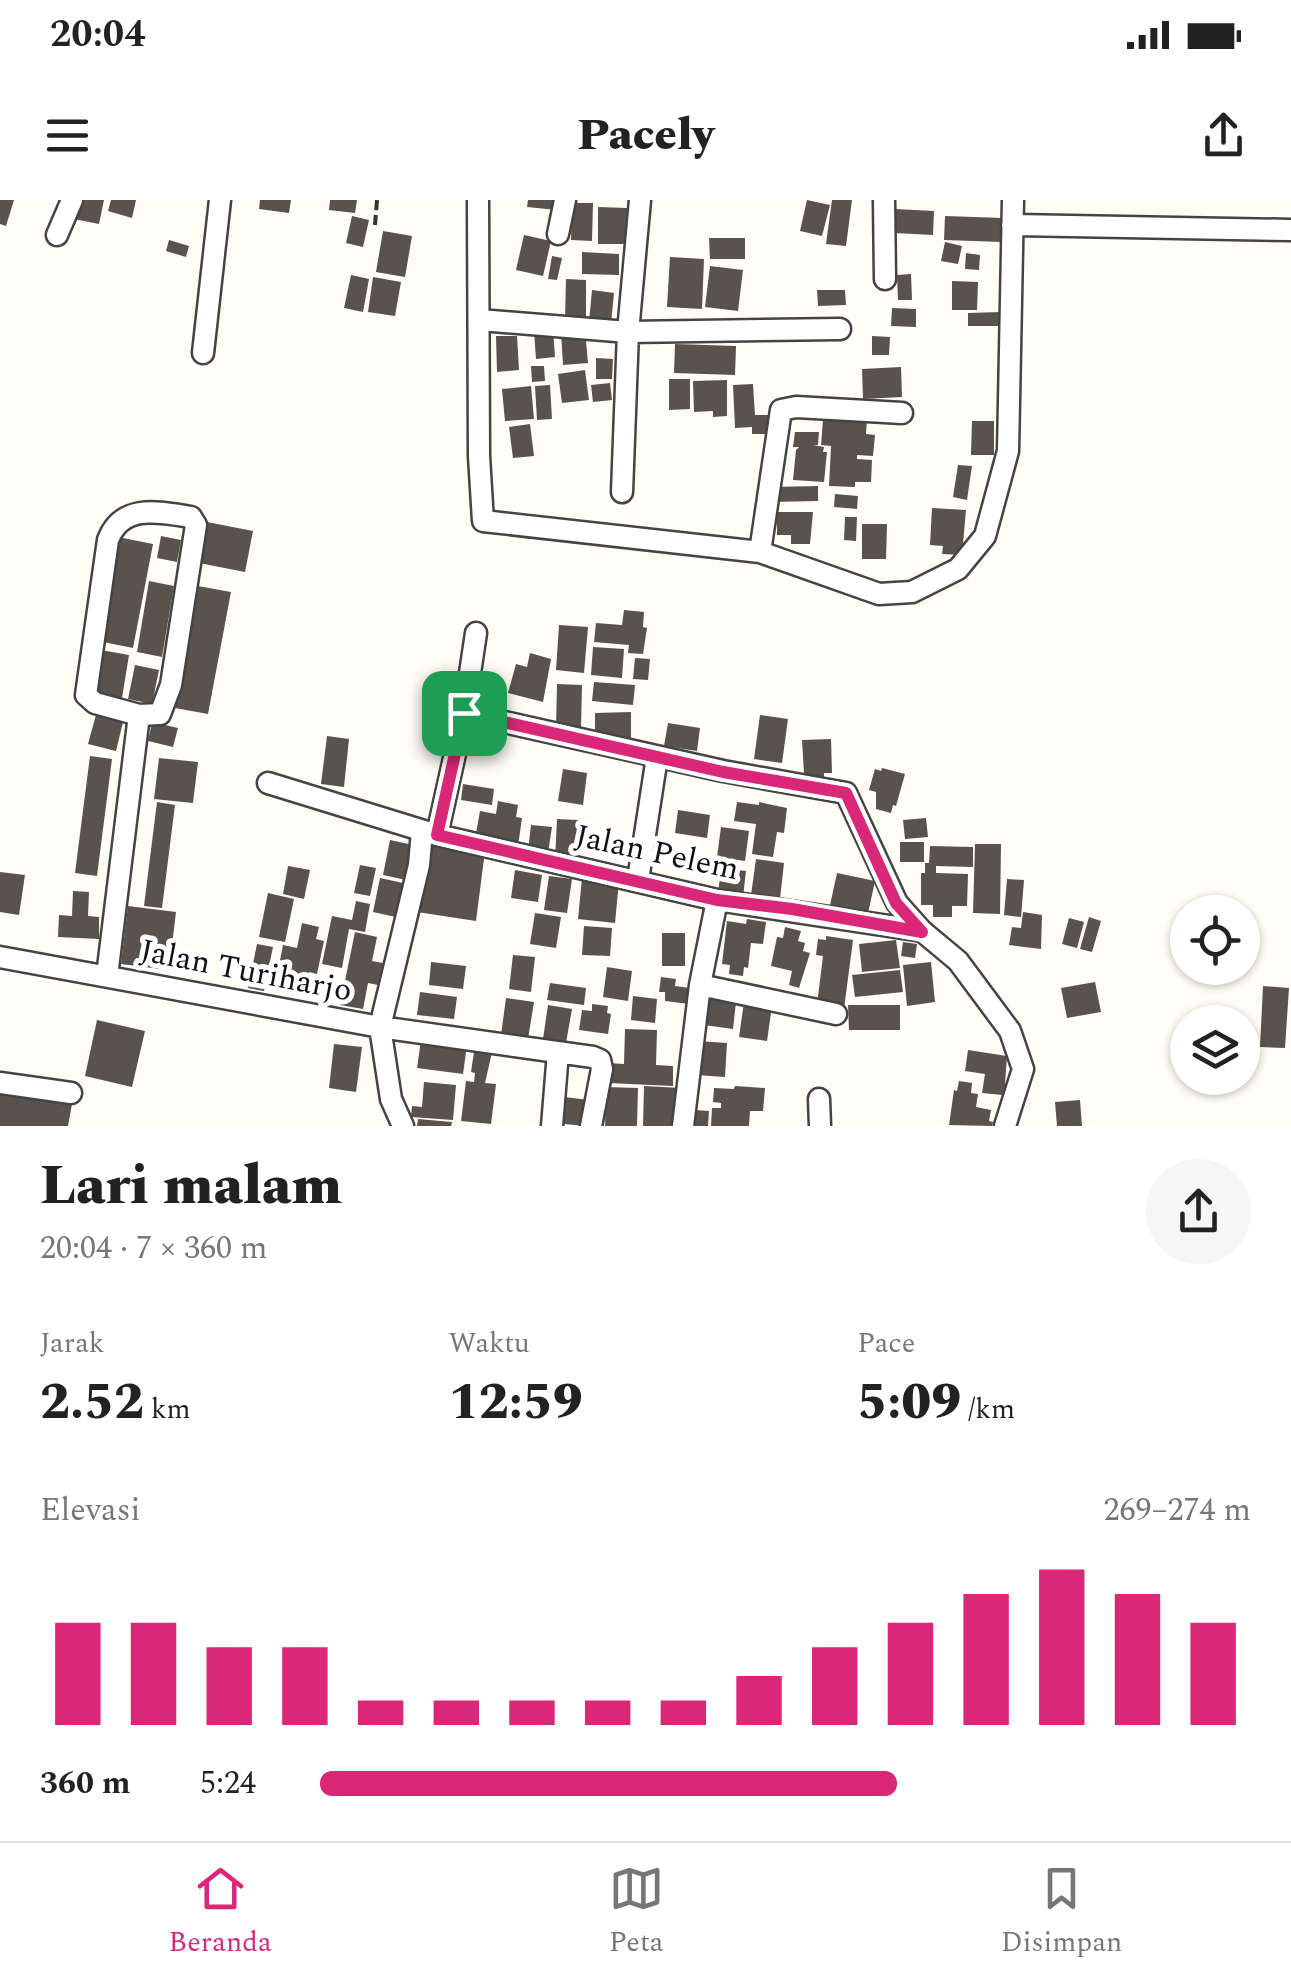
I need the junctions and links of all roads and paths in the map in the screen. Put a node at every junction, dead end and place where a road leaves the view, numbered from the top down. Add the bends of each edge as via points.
1 (72, 200) edge
2 (220, 200) edge
3 (377, 200) edge
4 (478, 200) edge
5 (565, 200) edge
6 (640, 200) edge
7 (884, 200) edge
8 (1012, 200) edge
9 (1012, 224) junction
10 (375, 225) dead end
11 (1291, 230) edge
12 (558, 234) dead end
13 (57, 235) dead end
14 (885, 280) dead end
15 (480, 320) junction
16 (840, 330) dead end
17 (628, 332) junction
18 (202, 353) dead end
19 (902, 413) dead end
20 (622, 492) dead end
21 (760, 552) junction
22 (476, 634) dead end
23 (464, 713) junction
24 (139, 715) junction
25 (657, 756) junction
26 (268, 783) dead end
27 (430, 833) junction
28 (638, 880) junction
29 (717, 900) junction
30 (922, 932) junction
31 (0, 957) edge
32 (107, 976) junction
33 (700, 985) junction
34 (836, 1014) dead end
35 (380, 1027) junction
36 (558, 1052) junction
37 (0, 1083) edge
38 (71, 1093) dead end
39 (820, 1099) dead end
40 (402, 1126) edge
41 (552, 1126) edge
42 (592, 1126) edge
43 (683, 1126) edge
44 (820, 1126) edge
45 (1005, 1126) edge

1 - 13 street
2 - 18 street
3 - 10 path
4 - 15 street
5 - 12 street
6 - 17 street
7 - 14 street
8 - 9 street
9 - 11 street
9 - 21 street via 1008,450 985,536 958,570 912,592 879,594
15 - 17 street
15 - 21 street via 484,521
16 - 17 street
17 - 20 street
19 - 21 street via 781,410
22 - 23 street
23 - 25 street
23 - 27 street
24 - 24 street via 86,695 108,540 116,524 142,512 191,516 196,526 167,699 160,714
24 - 32 street
25 - 28 street
25 - 30 street via 846,793 896,903
26 - 27 street, Jalan Pelem
27 - 28 street, Jalan Pelem
27 - 35 street
28 - 29 street, Jalan Pelem
29 - 30 street, Jalan Pelem
29 - 33 street
30 - 45 street via 958,961 1010,1031 1023,1069
31 - 32 street, Jalan Turiharjo
32 - 35 street, Jalan Turiharjo
33 - 34 street
33 - 43 street
35 - 36 street
35 - 40 street, Jalan Turiharjo via 390,1099
36 - 41 street
36 - 42 street via 602,1064
37 - 38 street
39 - 44 street

